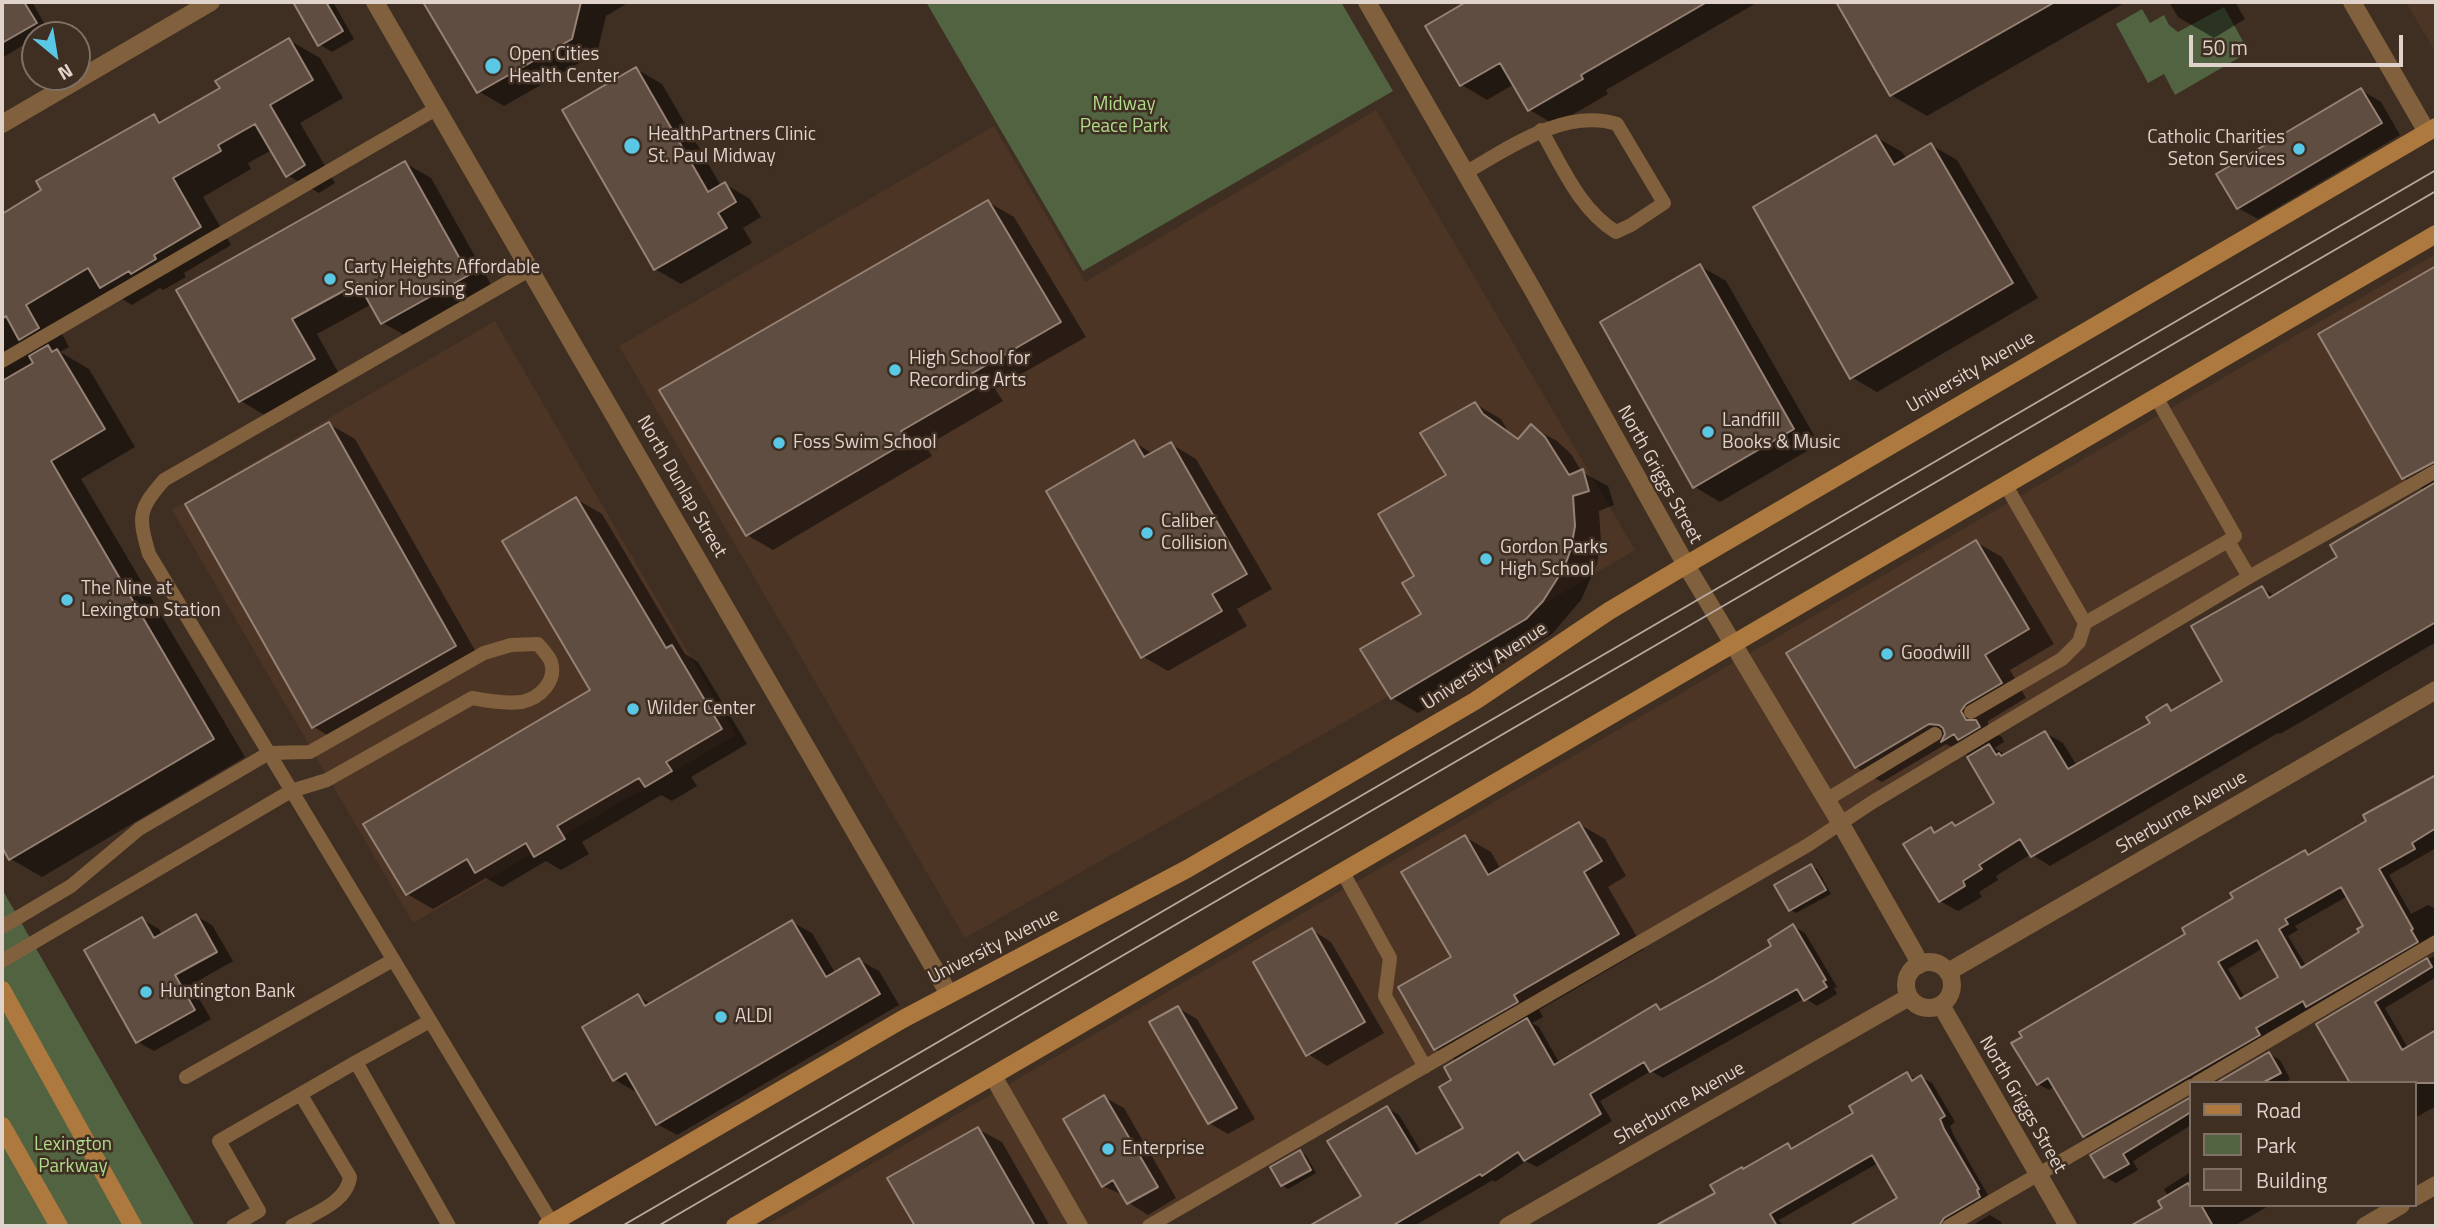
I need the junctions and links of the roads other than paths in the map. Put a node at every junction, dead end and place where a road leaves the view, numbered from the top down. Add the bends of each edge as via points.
1 (211, 2) edge
2 (375, 2) edge
3 (1367, 2) edge
4 (2352, 2) edge
5 (436, 109) junction
6 (2, 124) edge
7 (2432, 129) edge
8 (1541, 130) junction
9 (1466, 172) junction
10 (2436, 234) edge
11 (531, 269) junction
12 (2, 361) edge
13 (2156, 397) junction
14 (2436, 471) edge
15 (2005, 484) junction
16 (2228, 541) junction
17 (1686, 565) junction
18 (2249, 577) junction
19 (2085, 623) junction
20 (1732, 643) junction
21 (2436, 690) edge
22 (1971, 712) dead end
23 (1935, 734) dead end
24 (270, 753) junction
25 (291, 791) junction
26 (1826, 800) junction
27 (1841, 824) junction
28 (1342, 871) junction
29 (2, 927) edge
30 (2436, 942) edge
31 (393, 960) junction
32 (2, 961) edge
33 (1919, 965) junction
34 (1948, 972) junction
35 (2, 990) edge
36 (949, 994) junction
37 (1909, 997) junction
38 (1941, 1005) junction
39 (430, 1021) junction
40 (356, 1062) junction
41 (1425, 1067) junction
42 (993, 1076) junction
43 (186, 1077) dead end
44 (2200, 1081) edge
45 (2190, 1087) edge
46 (301, 1095) junction
47 (2, 1126) edge
48 (2038, 1175) junction
49 (2436, 1185) edge
50 (2417, 1196) edge
51 (2398, 1207) edge
52 (243, 1224) edge
53 (549, 1225) edge
54 (59, 1226) edge
55 (133, 1226) edge
56 (292, 1226) edge
57 (449, 1226) edge
58 (735, 1226) edge
59 (1080, 1226) edge
60 (1149, 1226) edge
61 (1508, 1226) edge
62 (1949, 1226) edge
63 (2067, 1226) edge
64 (2365, 1226) edge

1 - 6 street
2 - 5 street, North Dunlap Street
3 - 9 street, North Griggs Street
4 - 7 street
5 - 11 street, North Dunlap Street
5 - 12 lane
7 - 17 main road, University Avenue
8 - 8 lane via 1601,119 1617,124 1664,203 1616,232 1580,198
8 - 9 lane
9 - 17 street, North Griggs Street
10 - 13 main road
11 - 24 lane via 164,480 147,500 140,525 149,554
11 - 36 street, North Dunlap Street
13 - 15 main road
13 - 16 lane via 2235,536
14 - 18 lane
15 - 19 lane
15 - 20 main road
16 - 18 lane
16 - 19 lane
17 - 20 street, North Griggs Street
17 - 36 main road, University Avenue via 1475,701 1187,869
18 - 27 lane
19 - 22 lane via 2079,642 2062,659
20 - 26 street, North Griggs Street
20 - 28 main road
21 - 34 street, Sherburne Avenue
23 - 26 lane
24 - 25 lane
24 - 25 lane via 310,752 484,653 538,644 551,661 552,679 541,694 523,702 472,698 327,780
24 - 29 lane via 139,829 71,886
25 - 31 lane
25 - 32 lane
26 - 27 street, North Griggs Street
27 - 33 street, North Griggs Street
27 - 41 lane
28 - 41 lane via 1390,958 1385,996
28 - 42 main road
30 - 44 lane
31 - 39 lane
31 - 43 lane
33 - 34 street via 1938,964
33 - 37 street via 1907,981
34 - 38 street via 1952,992
35 - 55 main road
36 - 53 main road, University Avenue
37 - 38 street via 1924,1008
37 - 61 street, Sherburne Avenue
38 - 48 street, North Griggs Street
39 - 40 lane
39 - 53 lane
40 - 46 lane
40 - 57 lane
41 - 60 lane
42 - 58 main road
42 - 59 street
45 - 48 lane
46 - 52 lane via 219,1141 259,1212
46 - 56 lane via 349,1177 349,1187
47 - 54 main road
48 - 62 lane
48 - 63 street, North Griggs Street
49 - 50 street
51 - 64 street

